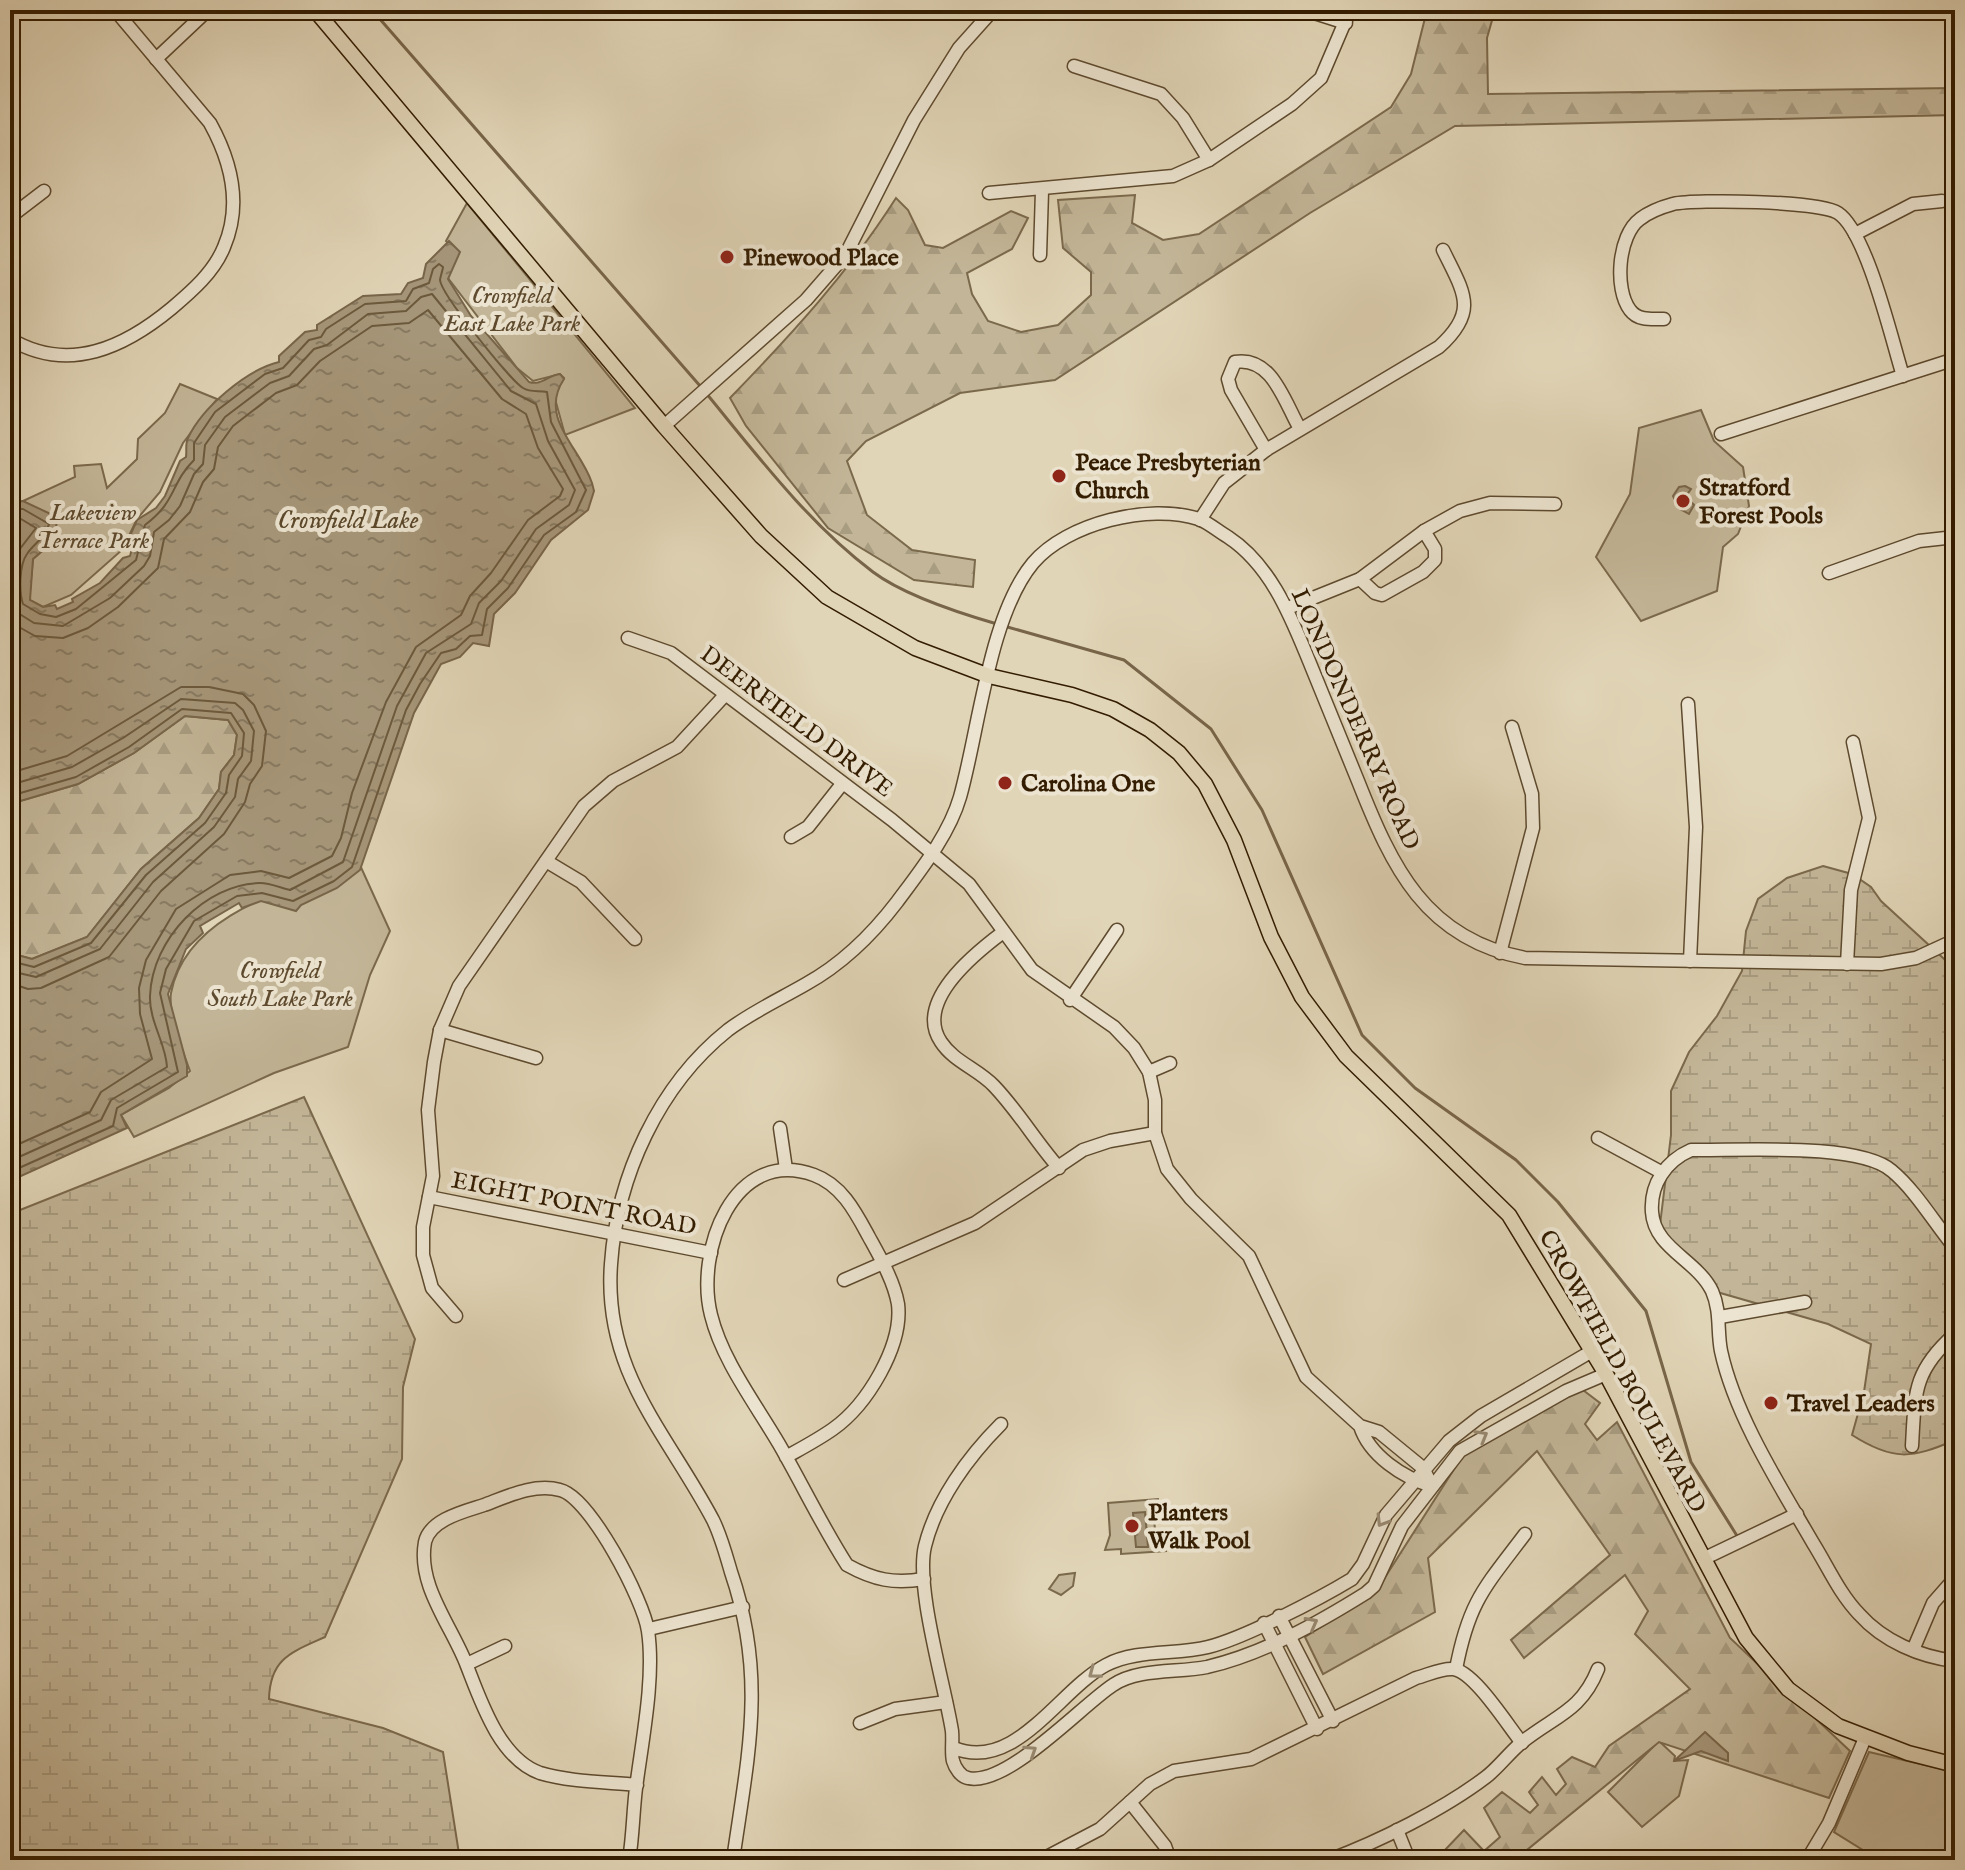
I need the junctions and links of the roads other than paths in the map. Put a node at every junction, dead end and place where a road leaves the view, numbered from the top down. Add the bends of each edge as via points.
1 (115, 10) edge
2 (208, 10) edge
3 (315, 10) edge
4 (830, 10) edge
5 (853, 10) edge
6 (993, 10) edge
7 (1305, 10) edge
8 (1662, 10) edge
9 (1754, 10) edge
10 (1348, 16) edge
11 (156, 59) junction
12 (1074, 66) dead end
13 (1209, 160) junction
14 (44, 191) dead end
15 (1042, 191) junction
16 (989, 193) dead end
17 (1942, 201) dead end
18 (10, 217) edge
19 (1855, 234) junction
20 (1443, 250) dead end
21 (1040, 255) dead end
22 (1664, 319) dead end
23 (10, 339) edge
24 (1955, 359) edge
25 (1903, 376) junction
26 (664, 426) junction
27 (1300, 429) junction
28 (1721, 434) dead end
29 (1266, 450) junction
30 (1555, 504) dead end
31 (1200, 520) junction
32 (1424, 531) junction
33 (1955, 537) edge
34 (1829, 573) dead end
35 (1360, 579) junction
36 (1288, 608) junction
37 (628, 638) dead end
38 (989, 676) junction
39 (725, 695) junction
40 (1688, 704) dead end
41 (1512, 727) dead end
42 (1853, 742) dead end
43 (842, 784) junction
44 (791, 837) dead end
45 (931, 853) junction
46 (546, 861) junction
47 (1117, 930) dead end
48 (1002, 933) junction
49 (635, 939) dead end
50 (1955, 940) edge
51 (1500, 953) junction
52 (1690, 961) junction
53 (1847, 964) junction
54 (1070, 1000) junction
55 (440, 1030) junction
56 (536, 1058) dead end
57 (1170, 1063) dead end
58 (1149, 1072) junction
59 (780, 1128) dead end
60 (1155, 1133) junction
61 (1598, 1138) dead end
62 (1059, 1168) junction
63 (786, 1169) junction
64 (1661, 1172) junction
65 (429, 1197) junction
66 (615, 1231) junction
67 (1955, 1248) edge
68 (711, 1253) junction
69 (883, 1263) junction
70 (844, 1280) dead end
71 (1805, 1302) dead end
72 (456, 1316) dead end
73 (1720, 1317) junction
74 (1955, 1334) edge
75 (1592, 1351) junction
76 (1606, 1374) junction
77 (1001, 1424) dead end
78 (1360, 1426) junction
79 (1912, 1446) dead end
80 (786, 1457) junction
81 (1423, 1468) junction
82 (1413, 1480) junction
83 (1432, 1486) junction
84 (1797, 1514) junction
85 (1525, 1534) dead end
86 (1703, 1559) junction
87 (1955, 1578) edge
88 (924, 1579) junction
89 (743, 1607) junction
90 (1279, 1616) junction
91 (1264, 1623) junction
92 (649, 1629) junction
93 (1289, 1635) junction
94 (1274, 1643) junction
95 (505, 1646) dead end
96 (1913, 1650) junction
97 (1175, 1651) junction
98 (1133, 1657) junction
99 (1955, 1661) edge
100 (467, 1664) junction
101 (1456, 1669) junction
102 (1598, 1669) dead end
103 (1179, 1671) junction
104 (1136, 1677) junction
105 (946, 1702) junction
106 (1333, 1721) junction
107 (860, 1723) dead end
108 (1317, 1729) junction
109 (1865, 1738) junction
110 (1522, 1743) junction
111 (954, 1748) junction
112 (1955, 1765) edge
113 (637, 1785) junction
114 (1130, 1802) junction
115 (1397, 1830) junction
116 (629, 1860) edge
117 (733, 1860) edge
118 (1041, 1860) edge
119 (1170, 1860) edge
120 (1329, 1860) edge
121 (1409, 1860) edge
122 (1807, 1860) edge

1 - 11 street
2 - 11 street
3 - 26 main road, CROWFIELD BOULEVARD
4 - 5 street
6 - 26 street via 959,48 914,120 846,254 806,300
7 - 10 street
8 - 9 street
10 - 13 street via 1321,78
11 - 23 street via 210,123 230,166 232,210 224,248 192,291 121,344 81,356 44,352
12 - 13 street via 1161,94
13 - 15 street via 1173,176
14 - 18 street
15 - 16 street
15 - 21 street
17 - 19 street via 1913,204
19 - 22 street via 1839,213 1815,205 1676,204 1654,211 1628,232 1623,295 1630,311 1642,319
19 - 25 street
20 - 27 street via 1461,287 1465,311 1458,330 1439,347
24 - 25 street
25 - 28 street
26 - 38 main road, CROWFIELD BOULEVARD via 761,536 827,597 915,648
27 - 29 street
27 - 29 street via 1265,367 1249,360 1235,362 1228,379 1231,390
29 - 31 street via 1224,483
30 - 32 street via 1490,503 1460,511
31 - 36 street, LONDONDERRY ROAD via 1241,546
31 - 38 street, LONDONDERRY ROAD via 1117,518 1057,542 1033,564 1006,609
32 - 35 street
32 - 35 street via 1435,560 1423,572 1382,595
33 - 34 street via 1919,541
35 - 36 street
36 - 51 street, LONDONDERRY ROAD via 1386,851 1434,915 1457,933
37 - 39 street, DEERFIELD DRIVE via 671,653
38 - 45 street, LONDONDERRY ROAD via 959,802
38 - 75 main road, CROWFIELD BOULEVARD via 1113,709 1179,753 1205,784 1234,840 1271,937 1302,997 1357,1067 1509,1215
39 - 43 street, DEERFIELD DRIVE
39 - 46 street via 677,747 613,781 584,806
40 - 52 street via 1696,827
41 - 51 street via 1532,794 1533,828
42 - 53 street via 1869,818 1851,890
43 - 44 street via 808,827
43 - 45 street, DEERFIELD DRIVE
45 - 48 street, DEERFIELD DRIVE via 969,884
45 - 66 street, LONDONDERRY ROAD via 859,946 731,1027 686,1073 646,1132
46 - 49 street via 581,882
46 - 55 street via 459,986
47 - 54 street
48 - 54 street, DEERFIELD DRIVE via 1032,970
48 - 62 street via 950,981 935,1019 940,1041 992,1083
50 - 53 street, LONDONDERRY ROAD via 1916,958
51 - 52 street, LONDONDERRY ROAD via 1574,961
52 - 53 street, LONDONDERRY ROAD
54 - 58 street, DEERFIELD DRIVE via 1114,1027
55 - 56 street
55 - 65 street via 428,1110 433,1153
57 - 58 street
58 - 60 street
59 - 63 street
60 - 62 street via 1083,1150
60 - 78 street via 1167,1169 1249,1256 1306,1377
61 - 64 street
62 - 69 street via 975,1223
63 - 68 street via 744,1188 717,1222
63 - 69 street via 833,1185
64 - 67 street via 1691,1150 1837,1153 1871,1159 1892,1171
64 - 73 street via 1652,1210 1657,1235 1703,1274
65 - 66 street, EIGHT POINT ROAD
65 - 72 street via 423,1255 432,1288
66 - 68 street, EIGHT POINT ROAD
66 - 89 street, LONDONDERRY ROAD via 610,1268 620,1350 641,1403 714,1522
68 - 80 street via 707,1293 719,1340
69 - 70 street
69 - 80 street via 898,1303 898,1331 881,1367 865,1397 835,1428
71 - 73 street
73 - 84 street via 1721,1351 1744,1413
74 - 79 street via 1923,1367 1915,1389
75 - 76 main road, CROWFIELD BOULEVARD
75 - 81 street via 1481,1416
83 -> 76 street via 1474,1440
76 - 86 main road, CROWFIELD BOULEVARD
77 - 88 street via 977,1448 934,1519 924,1549
78 - 81 street via 1379,1432
78 - 82 street via 1365,1443
80 - 88 street via 847,1565 869,1577 899,1583
81 - 82 street
81 - 83 street
82 - 83 street
82 -> 90 street via 1386,1515 1358,1573
93 -> 83 street via 1374,1586 1402,1526
84 - 86 street
84 - 96 street via 1837,1588 1860,1616
85 - 101 street via 1482,1588 1468,1618
86 - 109 main road, CROWFIELD BOULEVARD via 1746,1638 1788,1689 1838,1726
87 - 96 street via 1933,1603
88 - 105 street
89 - 92 street
89 - 117 street, LONDONDERRY ROAD via 753,1662 753,1716
90 - 91 street
90 - 93 street
91 - 94 street
91 - 97 street via 1206,1648
92 - 100 street via 607,1540 585,1509 564,1490 541,1488 440,1522 426,1538 427,1580
92 - 113 street via 646,1737
93 - 94 street
93 - 106 street
94 - 103 street
94 - 108 street
95 - 100 street
96 - 99 street
97 - 98 street
97 - 103 street
98 - 104 street
98 -> 111 street via 1102,1667 1031,1728 1001,1746 978,1755
100 - 113 street via 478,1700 522,1763 564,1777
101 - 106 street via 1416,1678
101 - 110 street via 1469,1677
102 - 110 street via 1589,1693
103 - 104 street
111 -> 104 street via 952,1759 961,1776 977,1779 1050,1738 1110,1687
105 - 107 street via 895,1709
105 - 111 street
106 - 108 street
108 - 114 street via 1251,1759 1174,1771
109 - 112 main road, CROWFIELD BOULEVARD
109 - 122 street
110 - 115 street via 1486,1777
113 - 116 street
114 - 118 street via 1100,1829
114 - 119 street
115 - 120 street
115 - 121 street

